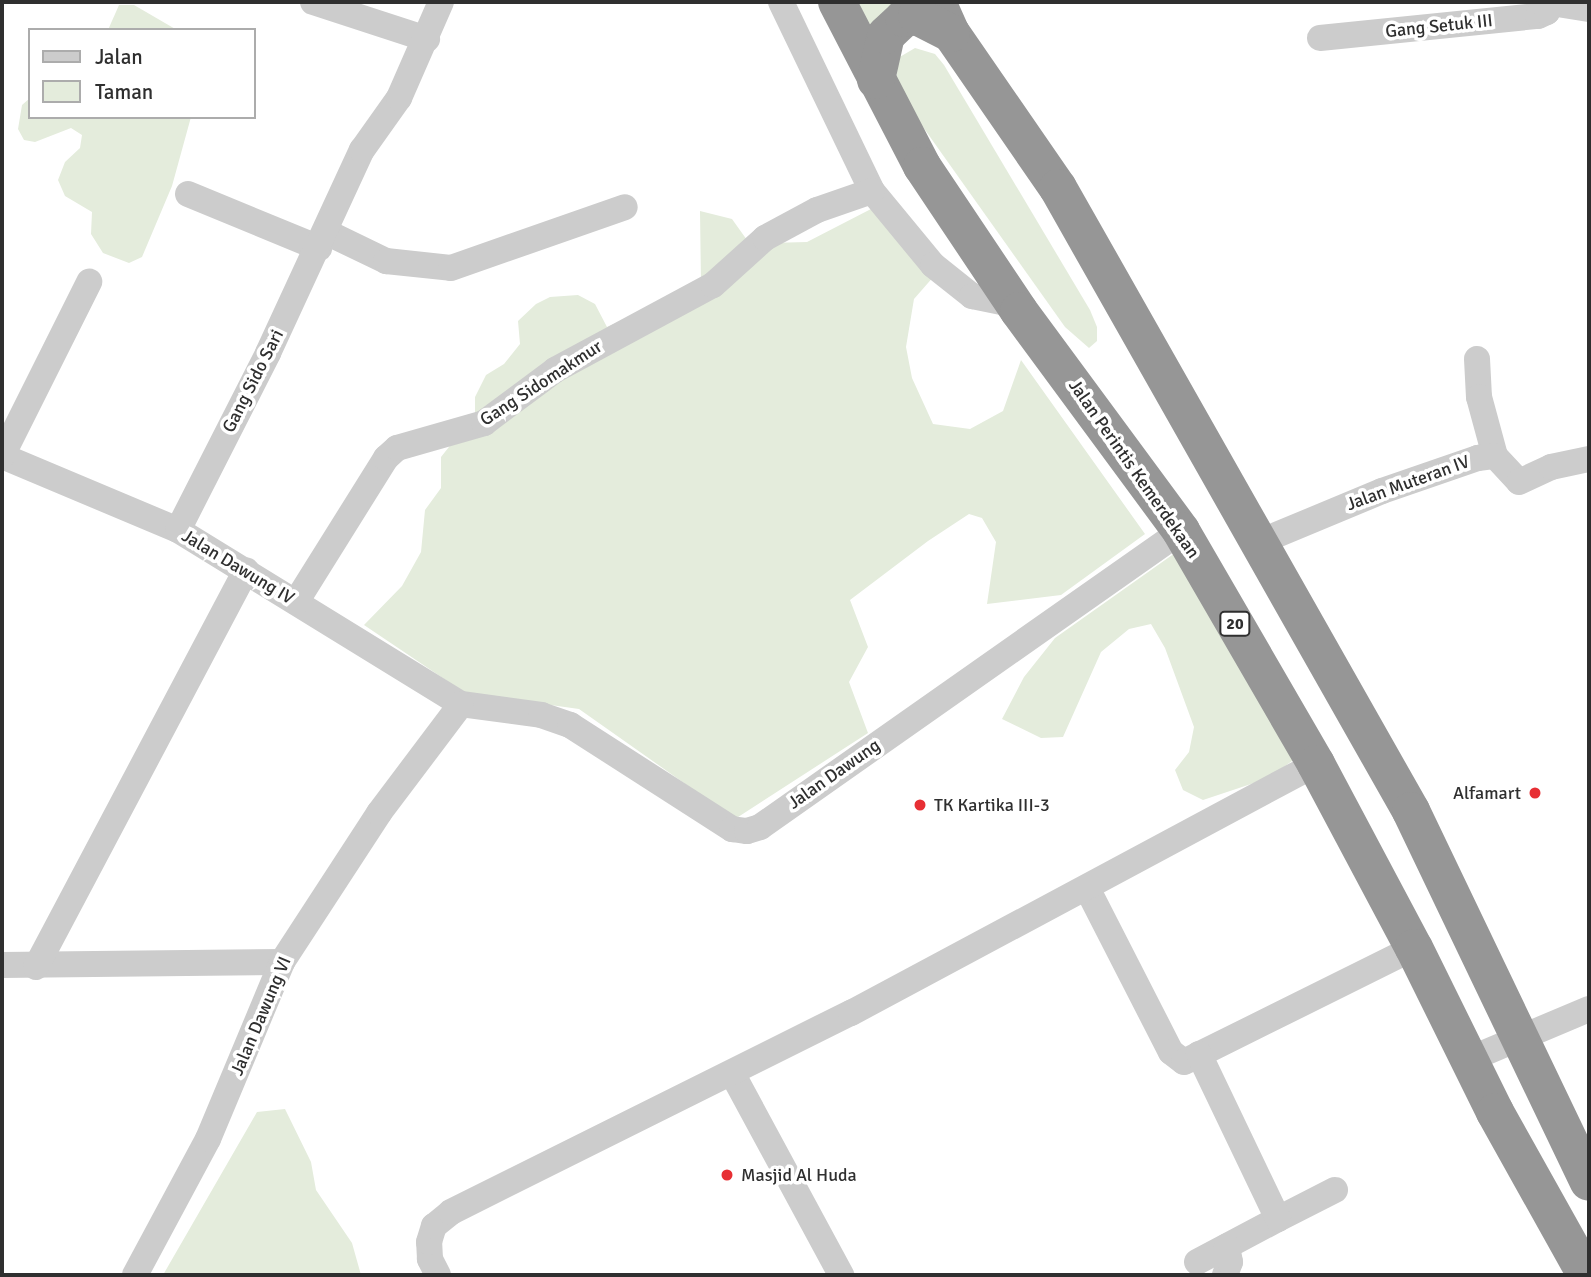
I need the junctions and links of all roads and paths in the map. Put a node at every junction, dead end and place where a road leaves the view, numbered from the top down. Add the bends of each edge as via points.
1 (313, 2) edge
2 (441, 2) edge
3 (781, 2) edge
4 (837, 2) edge
5 (1551, 2) edge
6 (1589, 9) edge
7 (944, 17) edge
8 (1320, 38) dead end
9 (427, 39) junction
10 (876, 80) junction
11 (872, 191) junction
12 (188, 194) dead end
13 (625, 207) dead end
14 (323, 240) junction
15 (89, 282) dead end
16 (1016, 305) junction
17 (1477, 359) dead end
18 (2, 456) edge
19 (1495, 456) junction
20 (1589, 459) edge
21 (178, 530) junction
22 (1181, 531) junction
23 (1262, 541) junction
24 (246, 570) junction
25 (296, 602) junction
26 (461, 704) junction
27 (1316, 764) junction
28 (1087, 888) junction
29 (1414, 948) junction
30 (282, 962) junction
31 (2, 965) edge
32 (36, 967) junction
33 (1589, 1009) edge
34 (1519, 1037) junction
35 (1199, 1054) junction
36 (1470, 1059) junction
37 (732, 1073) junction
38 (1589, 1182) edge
39 (1335, 1190) dead end
40 (1278, 1219) junction
41 (1227, 1246) junction
42 (1197, 1262) dead end
43 (135, 1275) edge
44 (438, 1275) edge
45 (841, 1275) edge
46 (1225, 1275) edge
47 (1586, 1275) edge

1 - 9 street
2 - 9 street, Gang Sido Sari
3 - 11 street
4 - 10 highway, Jalan Perintis Kemerdekaan / 20
5 - 6 street
5 - 8 street, Gang Setuk III via 1538,16
7 - 10 highway via 904,18 886,35
7 - 23 highway via 1058,188
9 - 14 street, Gang Sido Sari via 399,99 362,150
10 - 16 highway, Jalan Perintis Kemerdekaan / 20 via 922,166
11 - 16 street via 933,265 972,296
11 - 25 street, Gang Sidomakmur via 817,210 765,237 713,285 555,370 484,423 397,448 386,458
12 - 14 street
13 - 14 street via 451,268 386,261
14 - 21 street, Gang Sido Sari
15 - 18 street, Jalan Dawung IV
16 - 22 highway, Jalan Perintis Kemerdekaan / 20
17 - 19 street via 1479,397
18 - 21 street, Jalan Dawung IV
19 - 20 street, Jalan Muteran IV via 1519,482 1551,467
19 - 23 street, Jalan Muteran IV via 1382,491
21 - 24 street, Jalan Dawung IV
22 - 26 street, Jalan Dawung via 760,827 747,831 732,829 570,725 541,715
22 - 27 highway, Jalan Perintis Kemerdekaan / 20
23 - 34 highway via 1411,811
24 - 25 street, Jalan Dawung IV
24 - 32 street
25 - 26 street, Jalan Dawung IV
26 - 30 street, Jalan Dawung VI via 379,813
27 - 28 street
27 - 29 highway, Jalan Perintis Kemerdekaan / 20
28 - 35 street via 1171,1052 1184,1062
28 - 37 street
29 - 35 street
29 - 36 highway, Jalan Perintis Kemerdekaan / 20
30 - 32 street
30 - 43 street, Jalan Dawung VI via 208,1139
31 - 32 street
33 - 34 street
34 - 36 street
34 - 38 highway
35 - 40 street
36 - 47 highway, Jalan Perintis Kemerdekaan / 20
37 - 44 street via 451,1212 434,1226 429,1242 430,1259
37 - 45 street
39 - 40 street
40 - 41 street
41 - 42 street
41 - 46 street via 1230,1262

